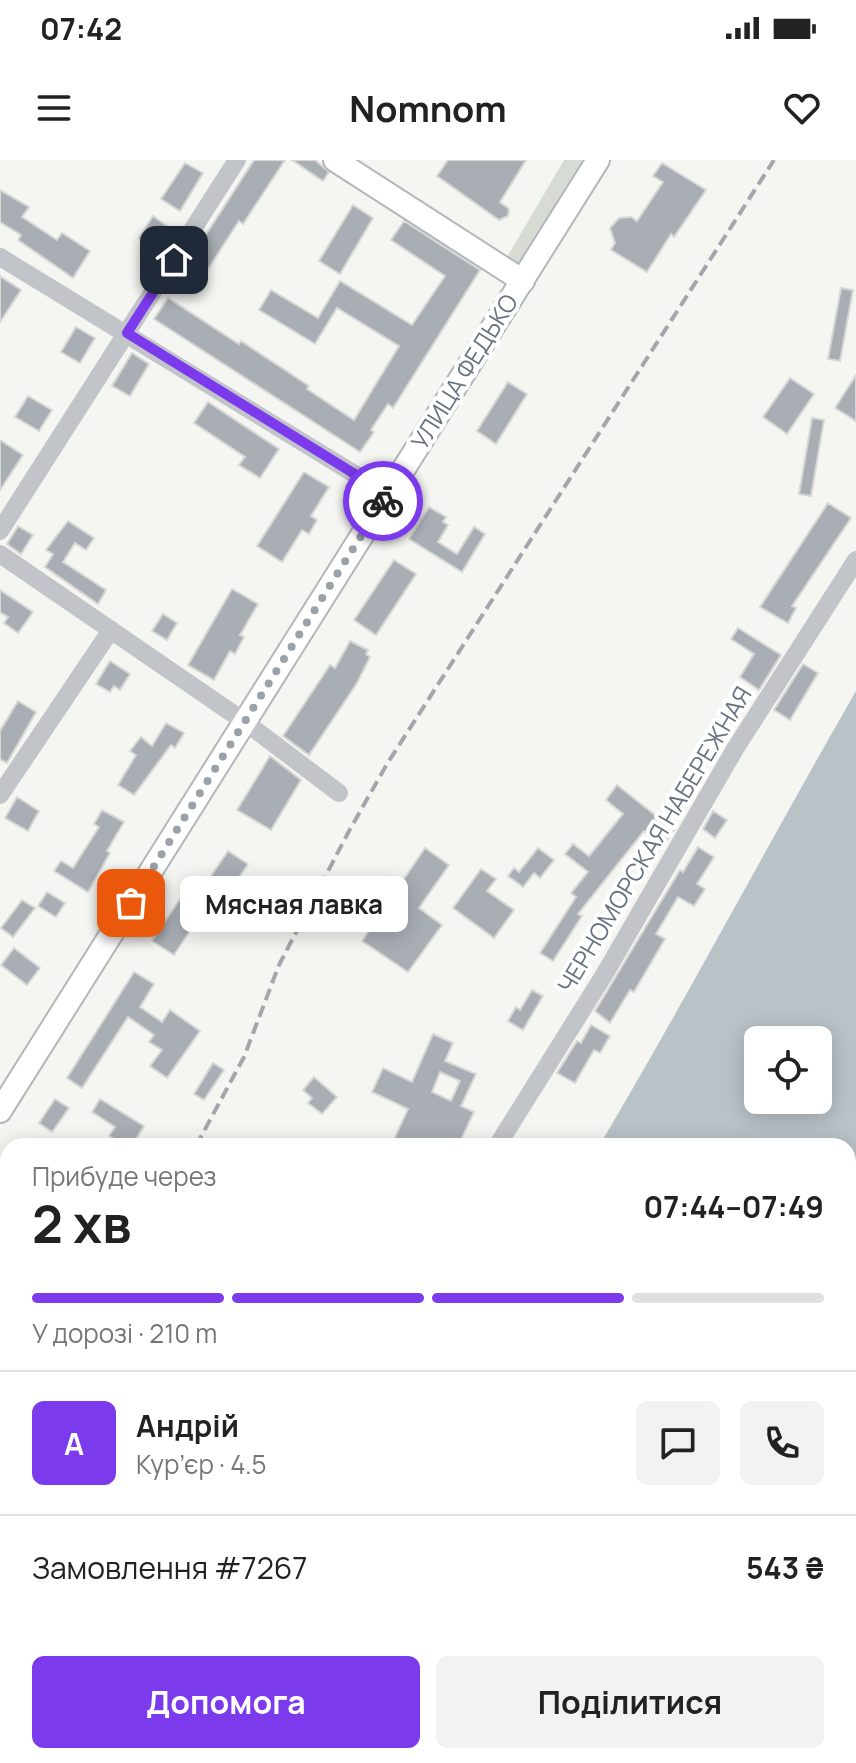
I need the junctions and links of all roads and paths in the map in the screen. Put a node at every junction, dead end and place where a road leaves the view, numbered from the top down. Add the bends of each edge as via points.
1 (237, 160) edge
2 (335, 160) edge
3 (598, 160) edge
4 (0, 257) edge
5 (523, 281) junction
6 (127, 333) junction
7 (387, 494) junction
8 (0, 531) edge
9 (0, 554) edge
10 (856, 560) edge
11 (111, 630) junction
12 (245, 722) junction
13 (339, 793) dead end
14 (0, 795) edge
15 (0, 1111) edge
16 (502, 1138) edge

1 - 6 street
2 - 5 main road
3 - 5 main road, УЛИЦА ФЕДЬКО
4 - 6 street
5 - 7 main road, УЛИЦА ФЕДЬКО
6 - 7 street
6 - 8 street
7 - 12 main road, УЛИЦА ФЕДЬКО
9 - 11 street
10 - 16 street, ЧЕРНОМОРСКАЯ НАБЕРЕЖНАЯ via 735,749
11 - 12 street
11 - 14 street
12 - 13 street
12 - 15 main road, УЛИЦА ФЕДЬКО

